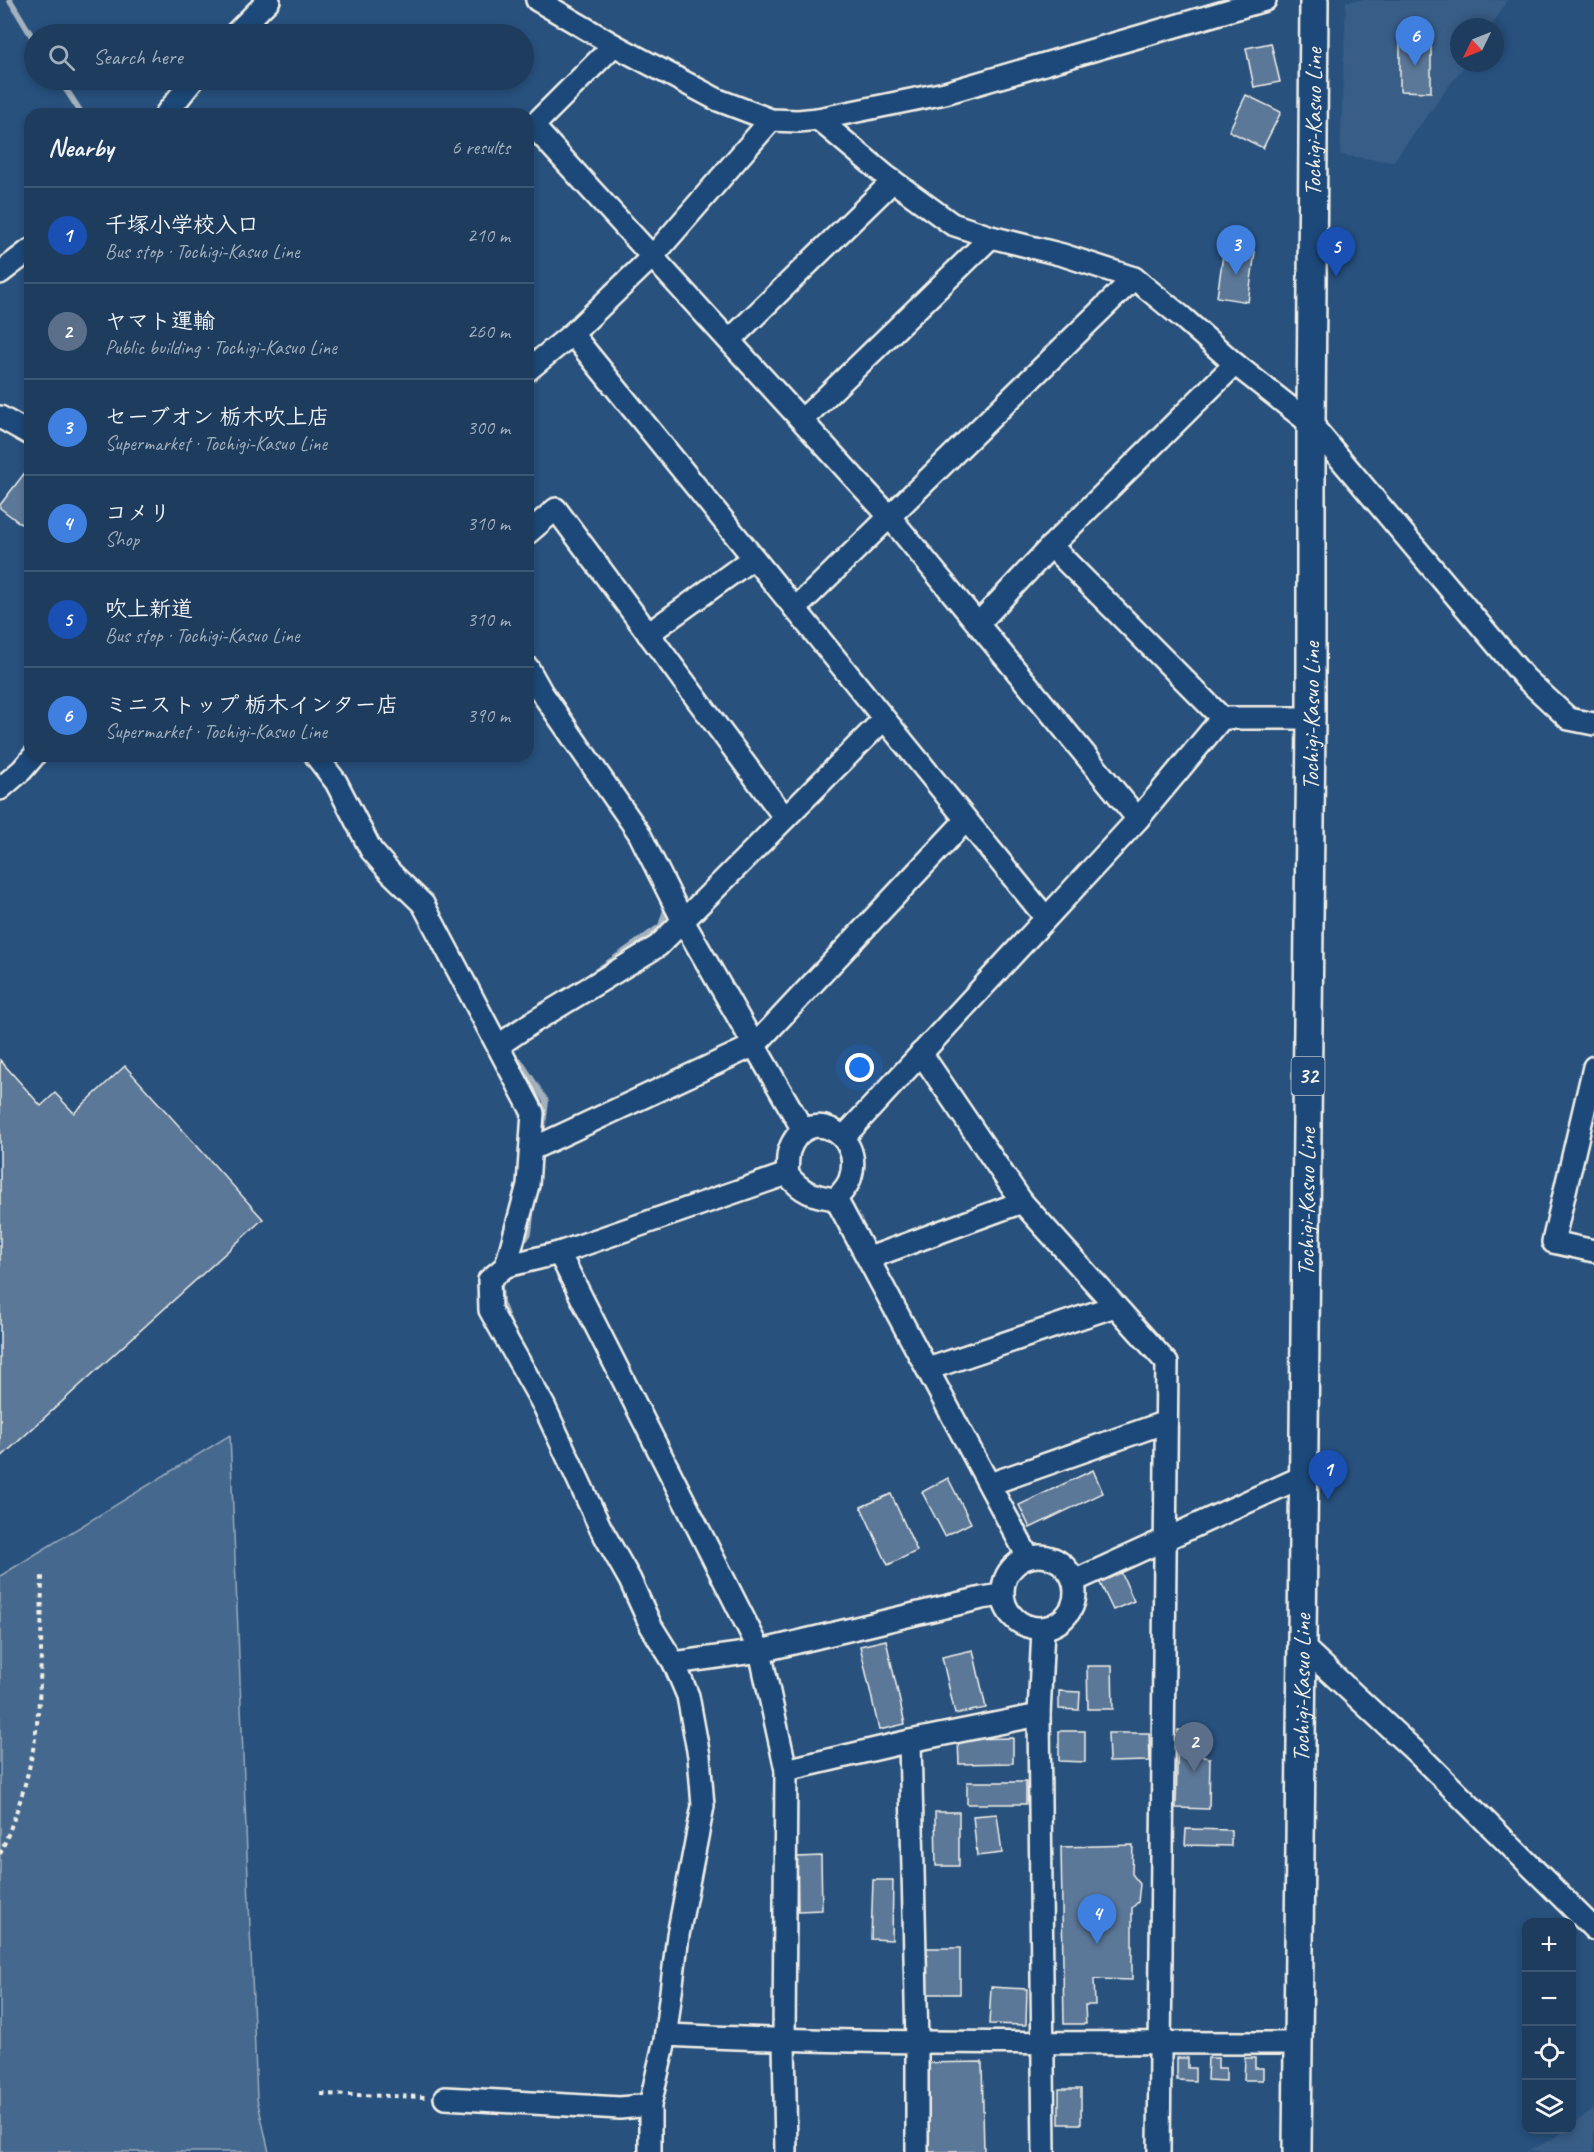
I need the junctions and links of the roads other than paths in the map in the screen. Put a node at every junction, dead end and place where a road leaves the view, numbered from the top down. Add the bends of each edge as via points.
1 (269, 0) edge
2 (537, 0) edge
3 (1265, 0) edge
4 (1314, 0) edge
5 (245, 24) edge
6 (614, 45) junction
7 (185, 90) edge
8 (171, 108) edge
9 (818, 119) junction
10 (771, 120) junction
11 (534, 125) edge
12 (534, 133) edge
13 (893, 181) junction
14 (991, 237) junction
15 (24, 255) edge
16 (653, 256) junction
17 (0, 273) edge
18 (1134, 278) junction
19 (572, 334) junction
20 (730, 340) junction
21 (1234, 364) junction
22 (534, 365) edge
23 (0, 417) edge
24 (802, 419) junction
25 (1311, 424) junction
26 (24, 431) edge
27 (890, 516) junction
28 (534, 528) edge
29 (1051, 546) junction
30 (753, 558) junction
31 (795, 609) junction
32 (979, 623) junction
33 (648, 634) junction
34 (534, 679) edge
35 (1222, 718) junction
36 (1311, 718) junction
37 (884, 719) junction
38 (1594, 724) edge
39 (29, 762) edge
40 (321, 762) edge
41 (0, 789) edge
42 (785, 818) junction
43 (1138, 819) junction
44 (966, 820) junction
45 (1046, 918) junction
46 (683, 921) junction
47 (499, 1045) junction
48 (755, 1045) junction
49 (921, 1053) junction
50 (1594, 1067) edge
51 (803, 1130) junction
52 (844, 1137) junction
53 (532, 1149) junction
54 (787, 1174) junction
55 (837, 1199) junction
56 (1022, 1202) junction
57 (1594, 1251) edge
58 (559, 1253) junction
59 (868, 1258) junction
60 (506, 1266) junction
61 (1115, 1306) junction
62 (928, 1369) junction
63 (1166, 1422) junction
64 (1304, 1476) junction
65 (990, 1484) junction
66 (1164, 1539) junction
67 (1028, 1557) junction
68 (1074, 1581) junction
69 (1002, 1595) junction
70 (1043, 1629) junction
71 (1303, 1647) junction
72 (760, 1651) junction
73 (674, 1664) junction
74 (1039, 1715) junction
75 (910, 1741) junction
76 (786, 1770) junction
77 (1594, 1929) edge
78 (666, 2035) junction
79 (784, 2040) junction
80 (917, 2042) junction
81 (1160, 2042) junction
82 (1298, 2043) junction
83 (1043, 2044) junction
84 (445, 2098) road end
85 (650, 2105) junction
86 (650, 2152) edge
87 (786, 2152) edge
88 (917, 2152) edge
89 (1044, 2152) edge
90 (1159, 2152) edge
91 (1297, 2152) edge

1 - 5 street
2 - 6 street
3 - 9 street via 945,93
4 - 25 main road, Tochigi-Kasuo Line / 32
6 - 10 street via 718,100
6 - 11 street
7 - 8 street
9 - 10 street
9 - 13 street
10 - 16 street
12 - 16 street
13 - 14 street via 952,224
13 - 20 street
14 - 18 street
14 - 24 street
15 - 17 street
16 - 19 street
16 - 20 street
18 - 21 street
18 - 27 street
19 - 22 street
19 - 30 street
20 - 24 street
21 - 25 street
21 - 29 street
23 - 26 street
24 - 27 street
25 - 36 main road, Tochigi-Kasuo Line / 32
25 - 38 street via 1526,678 1569,718
27 - 31 street
27 - 32 street
28 - 33 street via 556,509
29 - 32 street
29 - 35 street
30 - 31 street
30 - 33 street
31 - 37 street
32 - 43 street
33 - 42 street
34 - 46 street via 639,833
35 - 36 street
35 - 43 street
36 - 64 main road, Tochigi-Kasuo Line / 32
37 - 42 street
37 - 44 street
39 - 41 street
40 - 47 street via 336,782 371,850 423,904
42 - 46 street
43 - 45 street
44 - 45 street
44 - 48 street
45 - 49 street
46 - 47 street via 658,946
46 - 48 street
47 - 53 street via 533,1113
48 - 51 street
48 - 53 street
49 - 52 street
49 - 56 street
50 - 57 street via 1553,1242
51 - 52 street via 815,1126
51 - 54 street via 789,1152
52 - 55 street via 852,1152 850,1180
53 - 60 street via 528,1185
54 - 55 street via 799,1189
54 - 58 street
55 - 59 street
56 - 59 street
56 - 61 street
58 - 60 street
58 - 72 street
59 - 62 street
60 - 73 street via 489,1280 490,1310 544,1406 600,1527
61 - 62 street
61 - 63 street via 1167,1364
62 - 65 street
63 - 65 street
63 - 66 street
64 - 66 street
64 - 71 main road, Tochigi-Kasuo Line / 32
65 - 67 street
66 - 68 street
66 - 81 street
67 - 68 street via 1047,1556 1055,1560 1064,1565
67 - 69 street via 1014,1565 1004,1579
68 - 70 street via 1074,1602 1063,1620
69 - 70 street via 1009,1613 1024,1626
69 - 72 street
70 - 74 street
71 - 77 street via 1418,1754
71 - 82 main road, Tochigi-Kasuo Line / 32
72 - 73 street
72 - 76 street
73 - 78 street via 687,1696 699,1756 703,1806 678,1935
74 - 75 street
74 - 83 street
75 - 76 street
75 - 80 street
76 - 79 street
78 - 79 street
78 - 85 street
79 - 80 street
79 - 87 street
80 - 83 street
80 - 88 street
81 - 82 street
81 - 83 street
81 - 90 street
82 - 91 main road, Tochigi-Kasuo Line / 32
83 - 89 street
84 - 85 street via 620,2108
85 - 86 street

